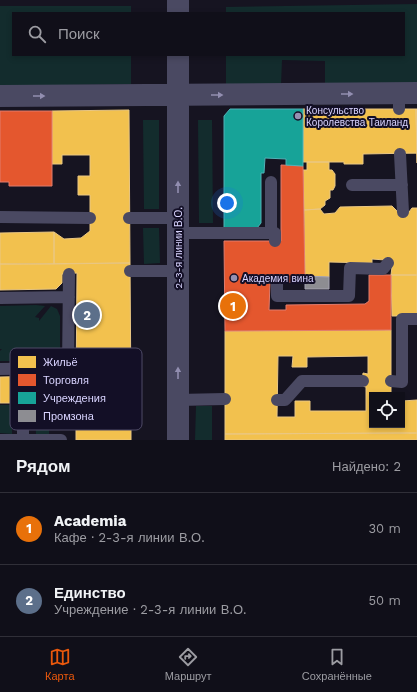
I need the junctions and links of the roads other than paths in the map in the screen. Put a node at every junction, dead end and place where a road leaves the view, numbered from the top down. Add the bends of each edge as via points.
1 (178, 0) edge
2 (178, 12) edge
3 (178, 56) edge
4 (178, 95) junction
5 (0, 96) edge
6 (405, 99) edge
7 (400, 154) dead end
8 (271, 182) dead end
9 (352, 185) dead end
10 (402, 185) junction
11 (403, 212) dead end
12 (0, 218) edge
13 (90, 218) dead end
14 (130, 218) dead end
15 (178, 225) junction
16 (388, 263) dead end
17 (130, 271) dead end
18 (178, 271) junction
19 (69, 274) dead end
20 (277, 282) dead end
21 (69, 297) junction
22 (0, 298) edge
23 (417, 319) edge
24 (68, 348) edge
25 (0, 369) edge
26 (10, 369) edge
27 (363, 380) dead end
28 (391, 381) dead end
29 (225, 399) dead end
30 (178, 400) junction
31 (277, 400) dead end
32 (0, 440) edge
33 (23, 440) edge
34 (61, 440) edge
35 (178, 440) edge

1 - 2 street
3 - 4 street, 2-3-я линии В.О.
5 -> 4 street
4 -> 6 street
15 -> 4 street, 2-3-я линии В.О.
7 - 10 lane
8 - 15 lane via 273,237
9 - 10 lane
10 - 11 lane
12 - 13 lane
14 - 15 lane
15 - 18 street, 2-3-я линии В.О.
16 - 20 lane via 383,269 350,268 349,296 277,296
17 - 18 lane
30 -> 18 street, 2-3-я линии В.О.
19 - 21 lane
21 - 22 lane
21 - 24 lane
23 - 28 lane via 402,319 402,382
25 - 26 lane
27 - 31 lane via 302,381 285,400
29 - 30 lane
30 - 35 street, 2-3-я линии В.О.
32 - 33 lane
33 - 34 lane

